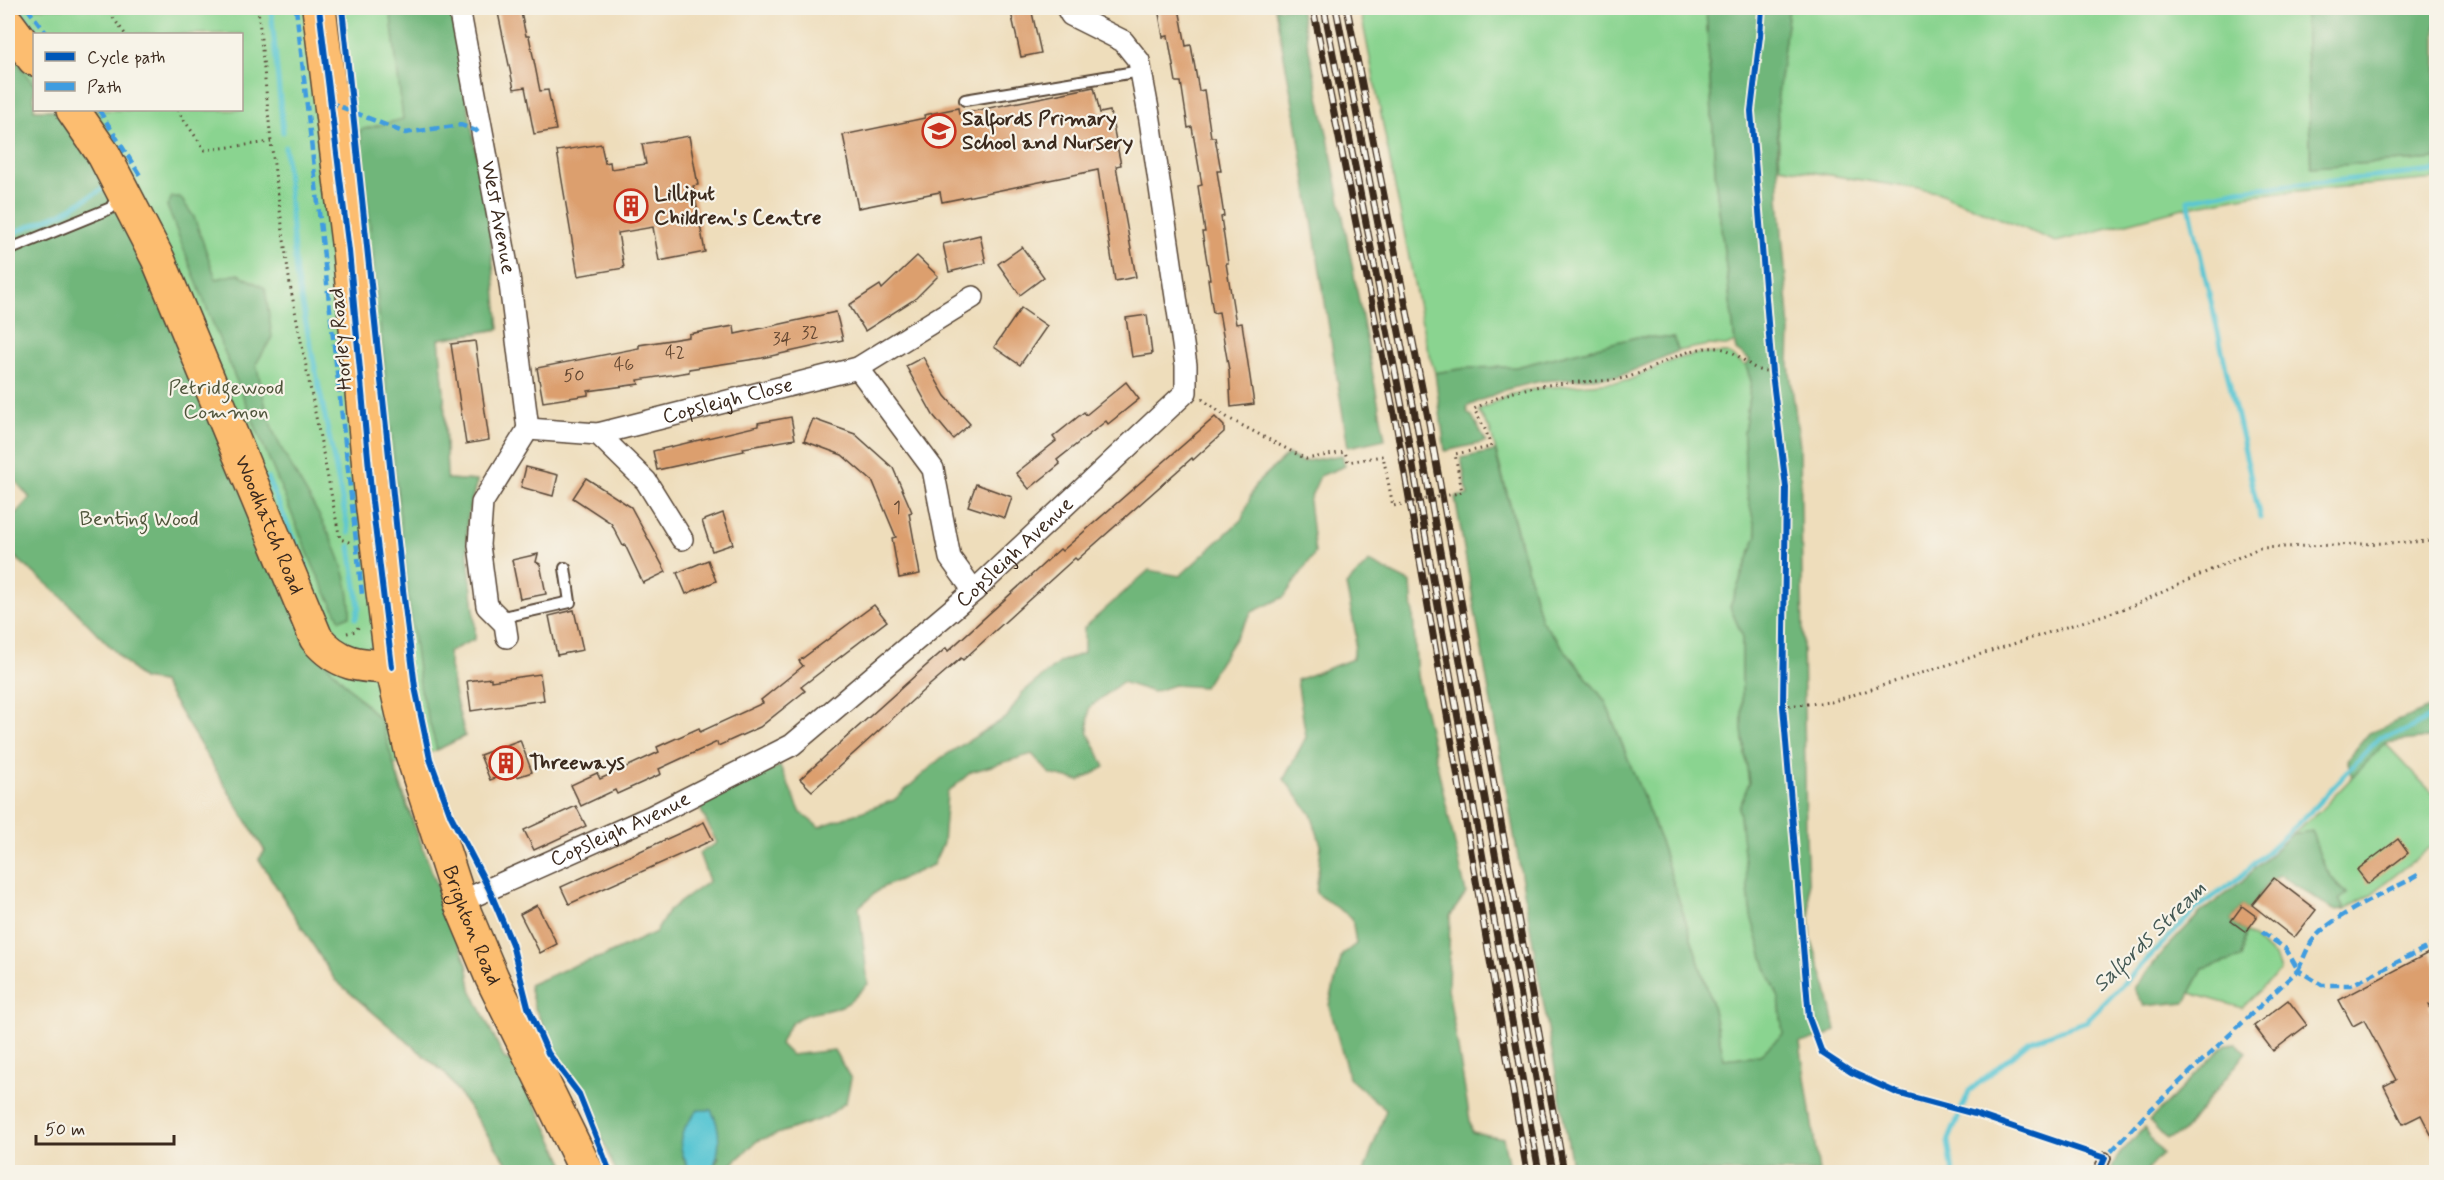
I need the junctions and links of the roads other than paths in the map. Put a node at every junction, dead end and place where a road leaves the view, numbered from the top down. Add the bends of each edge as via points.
1 (319, 8) edge
2 (459, 8) edge
3 (1067, 8) edge
4 (8, 24) edge
5 (33, 58) edge
6 (1141, 71) junction
7 (965, 100) dead end
8 (74, 111) edge
9 (122, 187) junction
10 (8, 250) edge
11 (973, 297) dead end
12 (858, 368) junction
13 (528, 429) junction
14 (598, 434) junction
15 (682, 539) dead end
16 (566, 568) dead end
17 (974, 591) junction
18 (503, 627) joint
19 (392, 667) junction
20 (460, 902) junction
21 (2105, 1158) dead end
22 (588, 1173) edge
23 (2099, 1173) edge

1 - 19 main road, Horley Road via 349,251
2 - 13 street, West Avenue via 509,276
3 - 6 street via 1071,15 1123,40 1139,61
4 - 5 main road
6 - 7 lane
6 - 17 street, Copsleigh Avenue via 1186,365 1186,392
8 - 9 main road, Woodhatch Road
9 - 10 lane via 111,208
9 - 19 main road, Woodhatch Road via 181,309 316,638 341,660
11 - 12 street, Copsleigh Close
12 - 14 street, Copsleigh Close
12 - 17 street via 933,469 950,558
13 - 14 street, Copsleigh Close
13 - 18 street via 482,503 478,545 486,606
14 - 15 street via 646,481
16 - 18 lane via 570,602
17 - 20 street, Copsleigh Avenue via 792,745 650,817
19 - 20 main road, Brighton Road via 421,789
20 - 22 main road, Brighton Road via 492,978
21 - 23 lane

